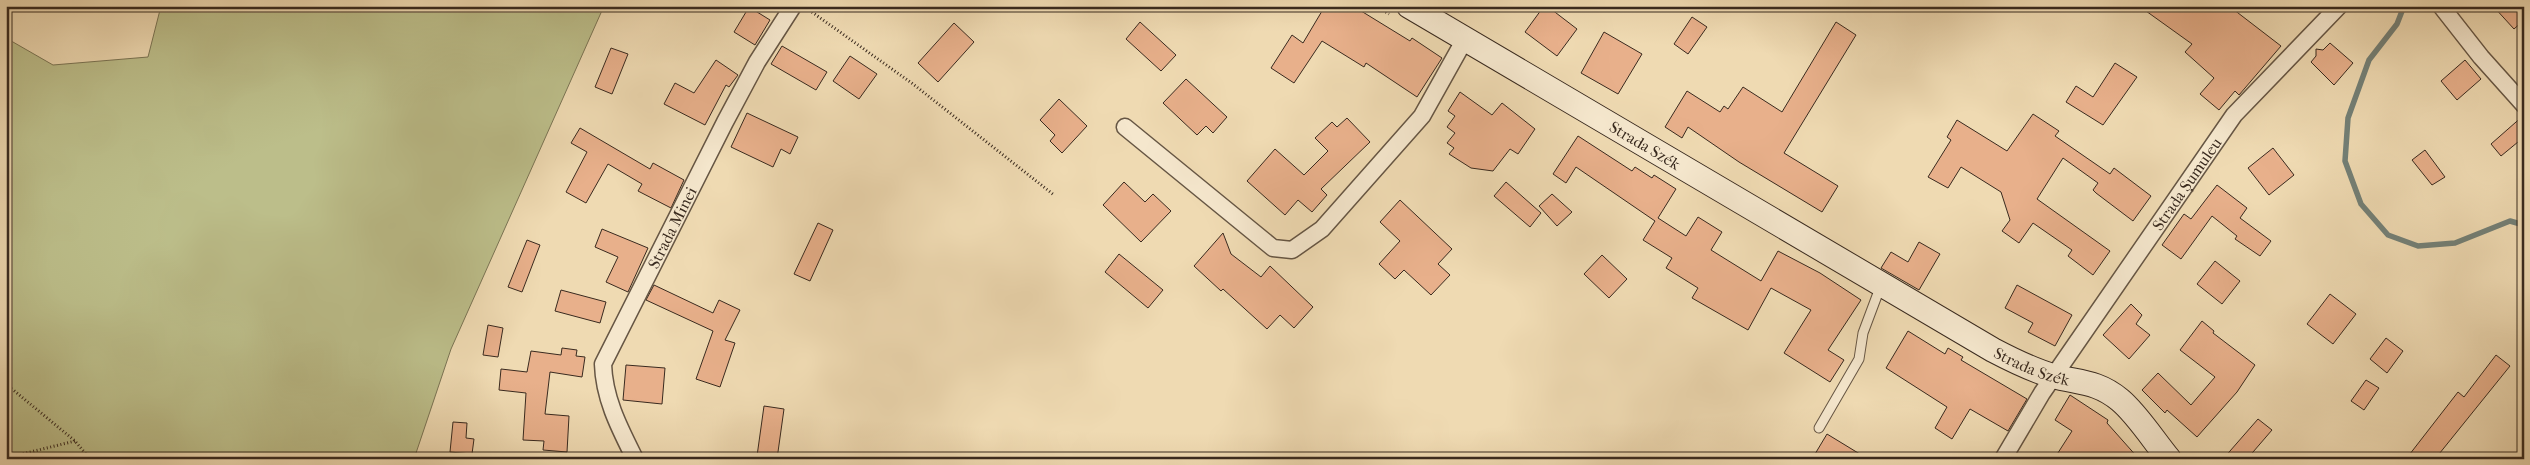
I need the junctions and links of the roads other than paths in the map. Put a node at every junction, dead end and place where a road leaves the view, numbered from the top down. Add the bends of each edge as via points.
1 (793, 6) edge
2 (1409, 6) edge
3 (2339, 6) edge
4 (2441, 6) edge
5 (1465, 39) junction
6 (2524, 106) edge
7 (1125, 127) dead end
8 (1881, 284) junction
9 (2054, 376) junction
10 (1819, 428) dead end
11 (635, 459) edge
12 (2002, 459) edge
13 (2169, 459) edge

1 - 11 street, Strada Minei via 725,122 603,364 604,382 612,409
2 - 5 street, Strada Szék
3 - 9 street, Strada Șumuleu via 2234,115
4 - 6 street
5 - 7 street via 1422,116 1322,229 1292,250 1273,248
5 - 8 street, Strada Szék
8 - 9 street, Strada Szék via 1993,350
8 - 10 lane via 1863,333 1859,358
9 - 12 street, Strada Șumuleu
9 - 13 street, Strada Szék via 2086,382 2121,401

